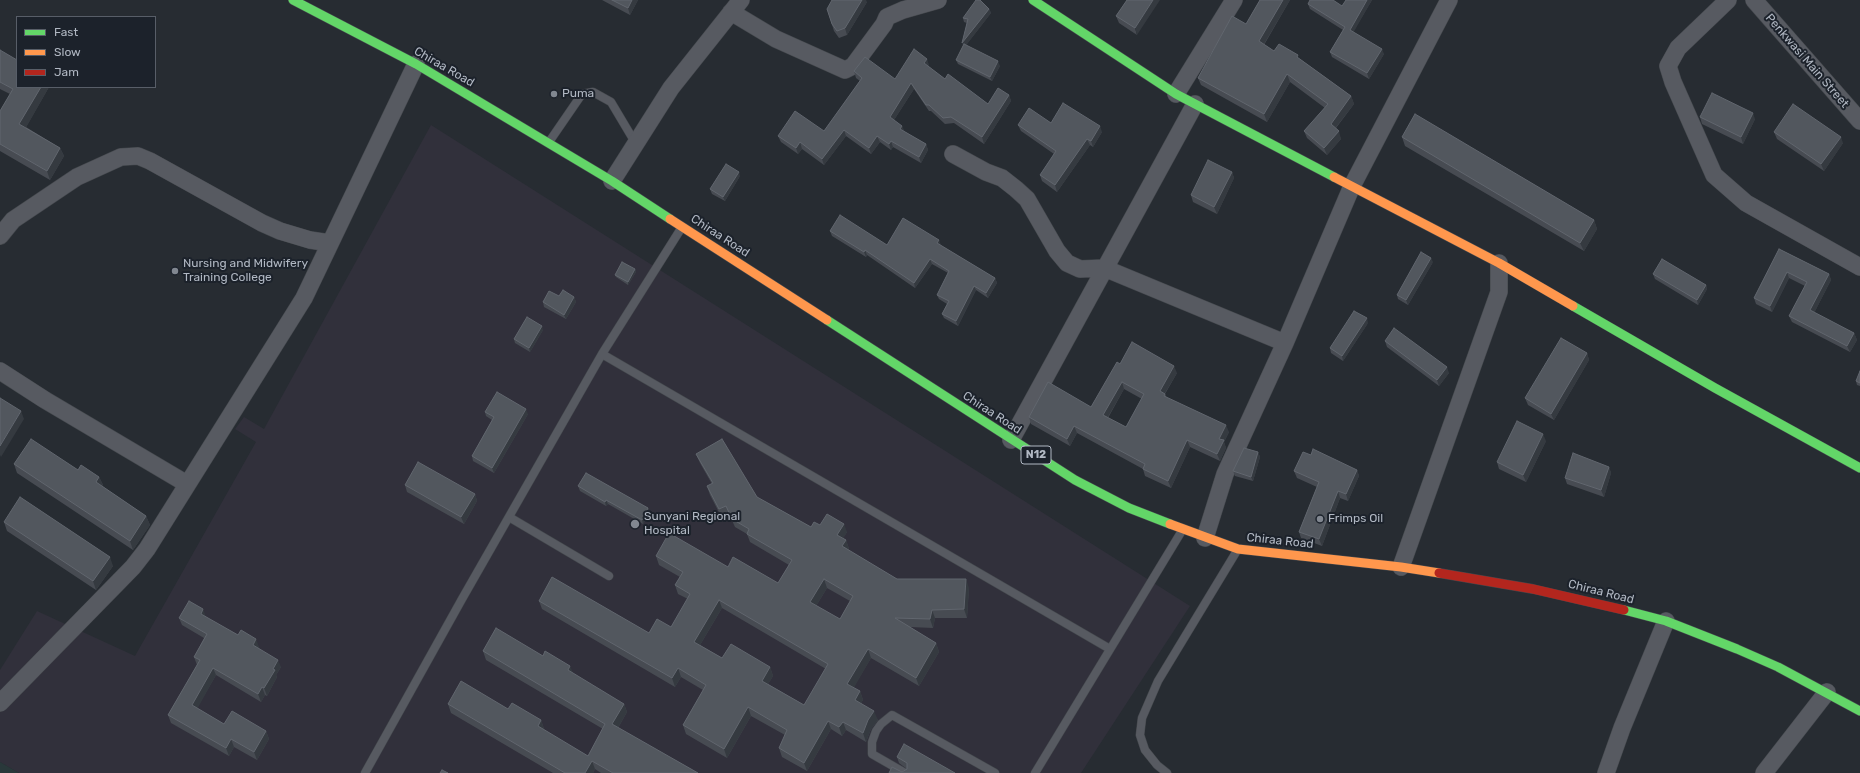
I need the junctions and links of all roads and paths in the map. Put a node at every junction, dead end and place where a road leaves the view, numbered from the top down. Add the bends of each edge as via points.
1 (293, 0) edge
2 (938, 0) edge
3 (1033, 0) edge
4 (1234, 0) edge
5 (1449, 0) edge
6 (1728, 0) edge
7 (1754, 0) edge
8 (736, 6) edge
9 (416, 64) junction
10 (1176, 94) junction
11 (1195, 104) junction
12 (1860, 121) edge
13 (549, 143) junction
14 (636, 144) junction
15 (953, 154) dead end
16 (612, 181) junction
17 (1352, 186) junction
18 (682, 226) junction
19 (0, 236) edge
20 (330, 243) junction
21 (1499, 263) junction
22 (1860, 267) edge
23 (1104, 268) junction
24 (1285, 343) junction
25 (602, 354) junction
26 (0, 371) edge
27 (1011, 440) junction
28 (1860, 468) edge
29 (187, 484) junction
30 (509, 517) junction
31 (1183, 529) junction
32 (1205, 538) junction
33 (1238, 549) junction
34 (1401, 567) junction
35 (609, 576) dead end
36 (1666, 621) junction
37 (1110, 649) junction
38 (1827, 692) junction
39 (0, 703) edge
40 (1860, 711) edge
41 (365, 773) edge
42 (905, 773) edge
43 (995, 773) edge
44 (1035, 773) edge
45 (1167, 773) edge
46 (1606, 773) edge
47 (1764, 773) edge

1 - 9 main road, Chiraa Road / N12
2 - 8 street via 887,17 853,66 845,70 776,39
3 - 10 main road
4 - 10 street
5 - 17 street
6 - 22 street via 1678,48 1668,66 1714,175 1746,203
7 - 12 street, Penkwasi Main Street
8 - 14 street via 671,88
9 - 13 main road, Chiraa Road / N12
9 - 20 street
10 - 11 main road
11 - 17 main road
11 - 23 street
13 - 14 lane via 582,94 593,92 611,102
13 - 16 main road, Chiraa Road / N12
14 - 16 street
15 - 23 street via 1002,178 1027,199 1067,263 1080,269
16 - 18 main road, Chiraa Road / N12
17 - 21 main road
17 - 24 street
18 - 25 lane
18 - 27 main road, Chiraa Road / N12
19 - 20 street via 13,220 77,177 122,157 138,156 262,223 293,236
20 - 29 street via 304,298
21 - 28 main road via 1715,388
21 - 34 street via 1499,292
23 - 24 street
23 - 27 street
24 - 32 street via 1225,474
25 - 30 lane
25 - 37 lane
26 - 29 street
27 - 31 main road, Chiraa Road / N12 via 1075,480 1129,508
29 - 39 street via 133,567
30 - 35 lane
30 - 41 lane
31 - 32 main road, Chiraa Road / N12
31 - 37 lane
32 - 33 main road, Chiraa Road / N12
33 - 34 main road, Chiraa Road / N12
33 - 45 lane via 1158,681 1142,718 1140,735 1145,750 1157,766
34 - 36 main road, Chiraa Road / N12 via 1548,592
36 - 38 main road, Chiraa Road / N12 via 1737,649
36 - 46 street
37 - 44 lane
38 - 40 main road, Chiraa Road / N12
38 - 47 street
42 - 43 lane via 872,754 876,732 892,715

